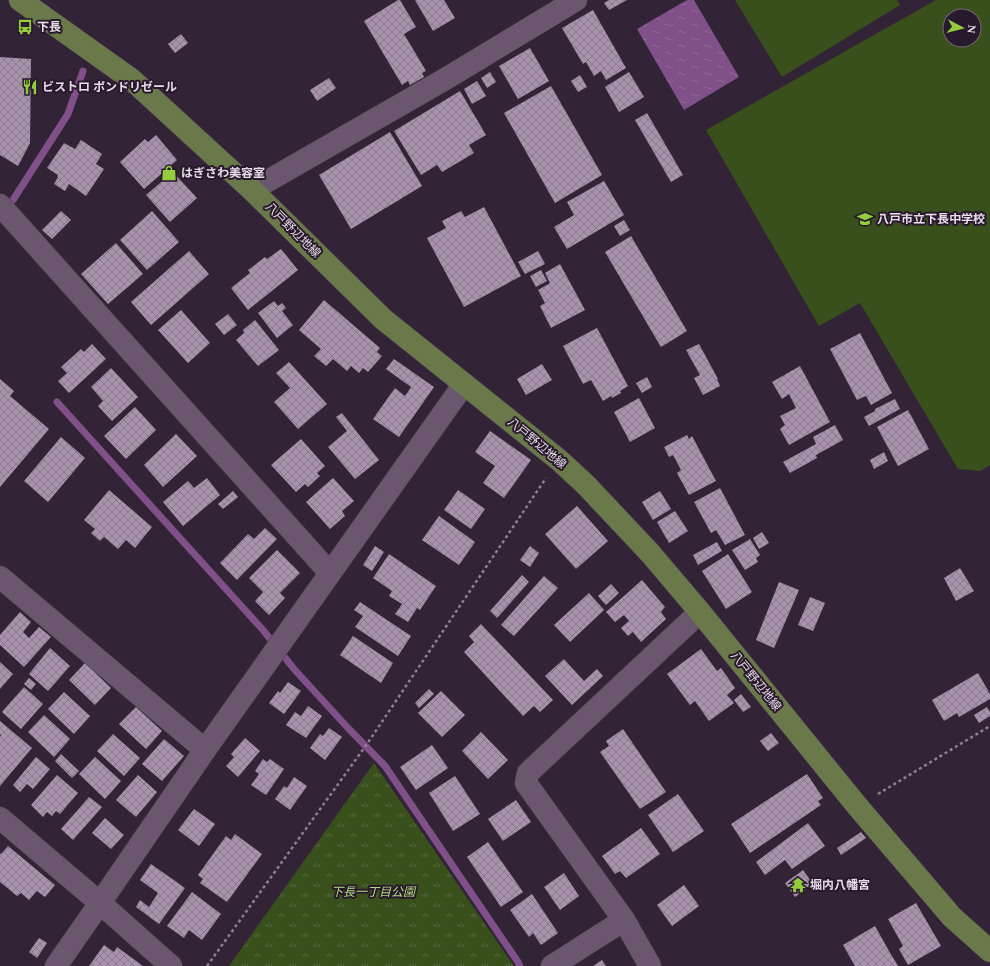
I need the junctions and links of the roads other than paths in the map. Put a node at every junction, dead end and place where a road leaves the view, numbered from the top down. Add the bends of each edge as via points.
1 (20, 0) edge
2 (576, 0) edge
3 (252, 190) junction
4 (0, 205) edge
5 (464, 384) junction
6 (330, 573) junction
7 (0, 577) edge
8 (700, 612) junction
9 (205, 750) junction
10 (0, 818) edge
11 (100, 903) junction
12 (624, 920) junction
13 (990, 951) edge
14 (56, 966) edge
15 (171, 966) edge
16 (552, 966) edge
17 (650, 966) edge

1 - 3 main road, 八戸野辺地線 via 131,80
2 - 3 street via 447,78
3 - 5 main road, 八戸野辺地線 via 383,319
4 - 6 street
5 - 6 street
5 - 8 main road, 八戸野辺地線 via 586,485 650,553
6 - 9 street
7 - 9 street
8 - 12 street via 528,773 526,783
8 - 13 main road, 八戸野辺地線 via 858,807 952,917
9 - 11 street
10 - 11 street
11 - 14 street
11 - 15 street
12 - 16 street
12 - 17 street

